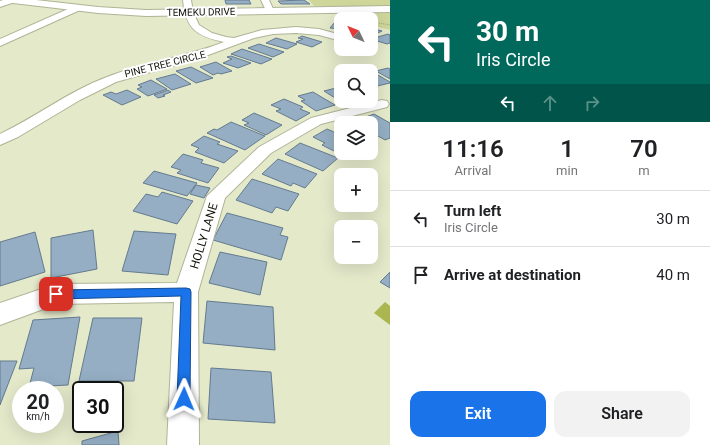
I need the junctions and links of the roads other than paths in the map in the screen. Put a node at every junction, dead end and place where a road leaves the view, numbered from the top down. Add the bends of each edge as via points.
1 (12, 0) edge
2 (187, 0) edge
3 (265, 0) edge
4 (0, 4) edge
5 (77, 8) junction
6 (390, 9) edge
7 (270, 11) junction
8 (188, 12) junction
9 (334, 36) edge
10 (236, 42) junction
11 (0, 43) edge
12 (380, 99) edge
13 (0, 140) edge
14 (186, 292) junction
15 (0, 314) edge
16 (183, 445) edge

1 - 4 street
1 - 5 street, TEMEKU DRIVE
2 - 8 street
3 - 7 street
5 - 8 street, TEMEKU DRIVE via 122,12
5 - 11 street
6 - 7 street, TEMEKU DRIVE
7 - 8 street, TEMEKU DRIVE
8 - 10 street via 198,31
9 - 10 street, PINE TREE CIRCLE via 295,30 251,36
10 - 13 street, PINE TREE CIRCLE via 212,52 121,75 86,91
12 - 14 street, HOLLY LANE via 316,121 265,150 216,196
14 - 15 street via 56,294
14 - 16 street, HOLLY LANE

